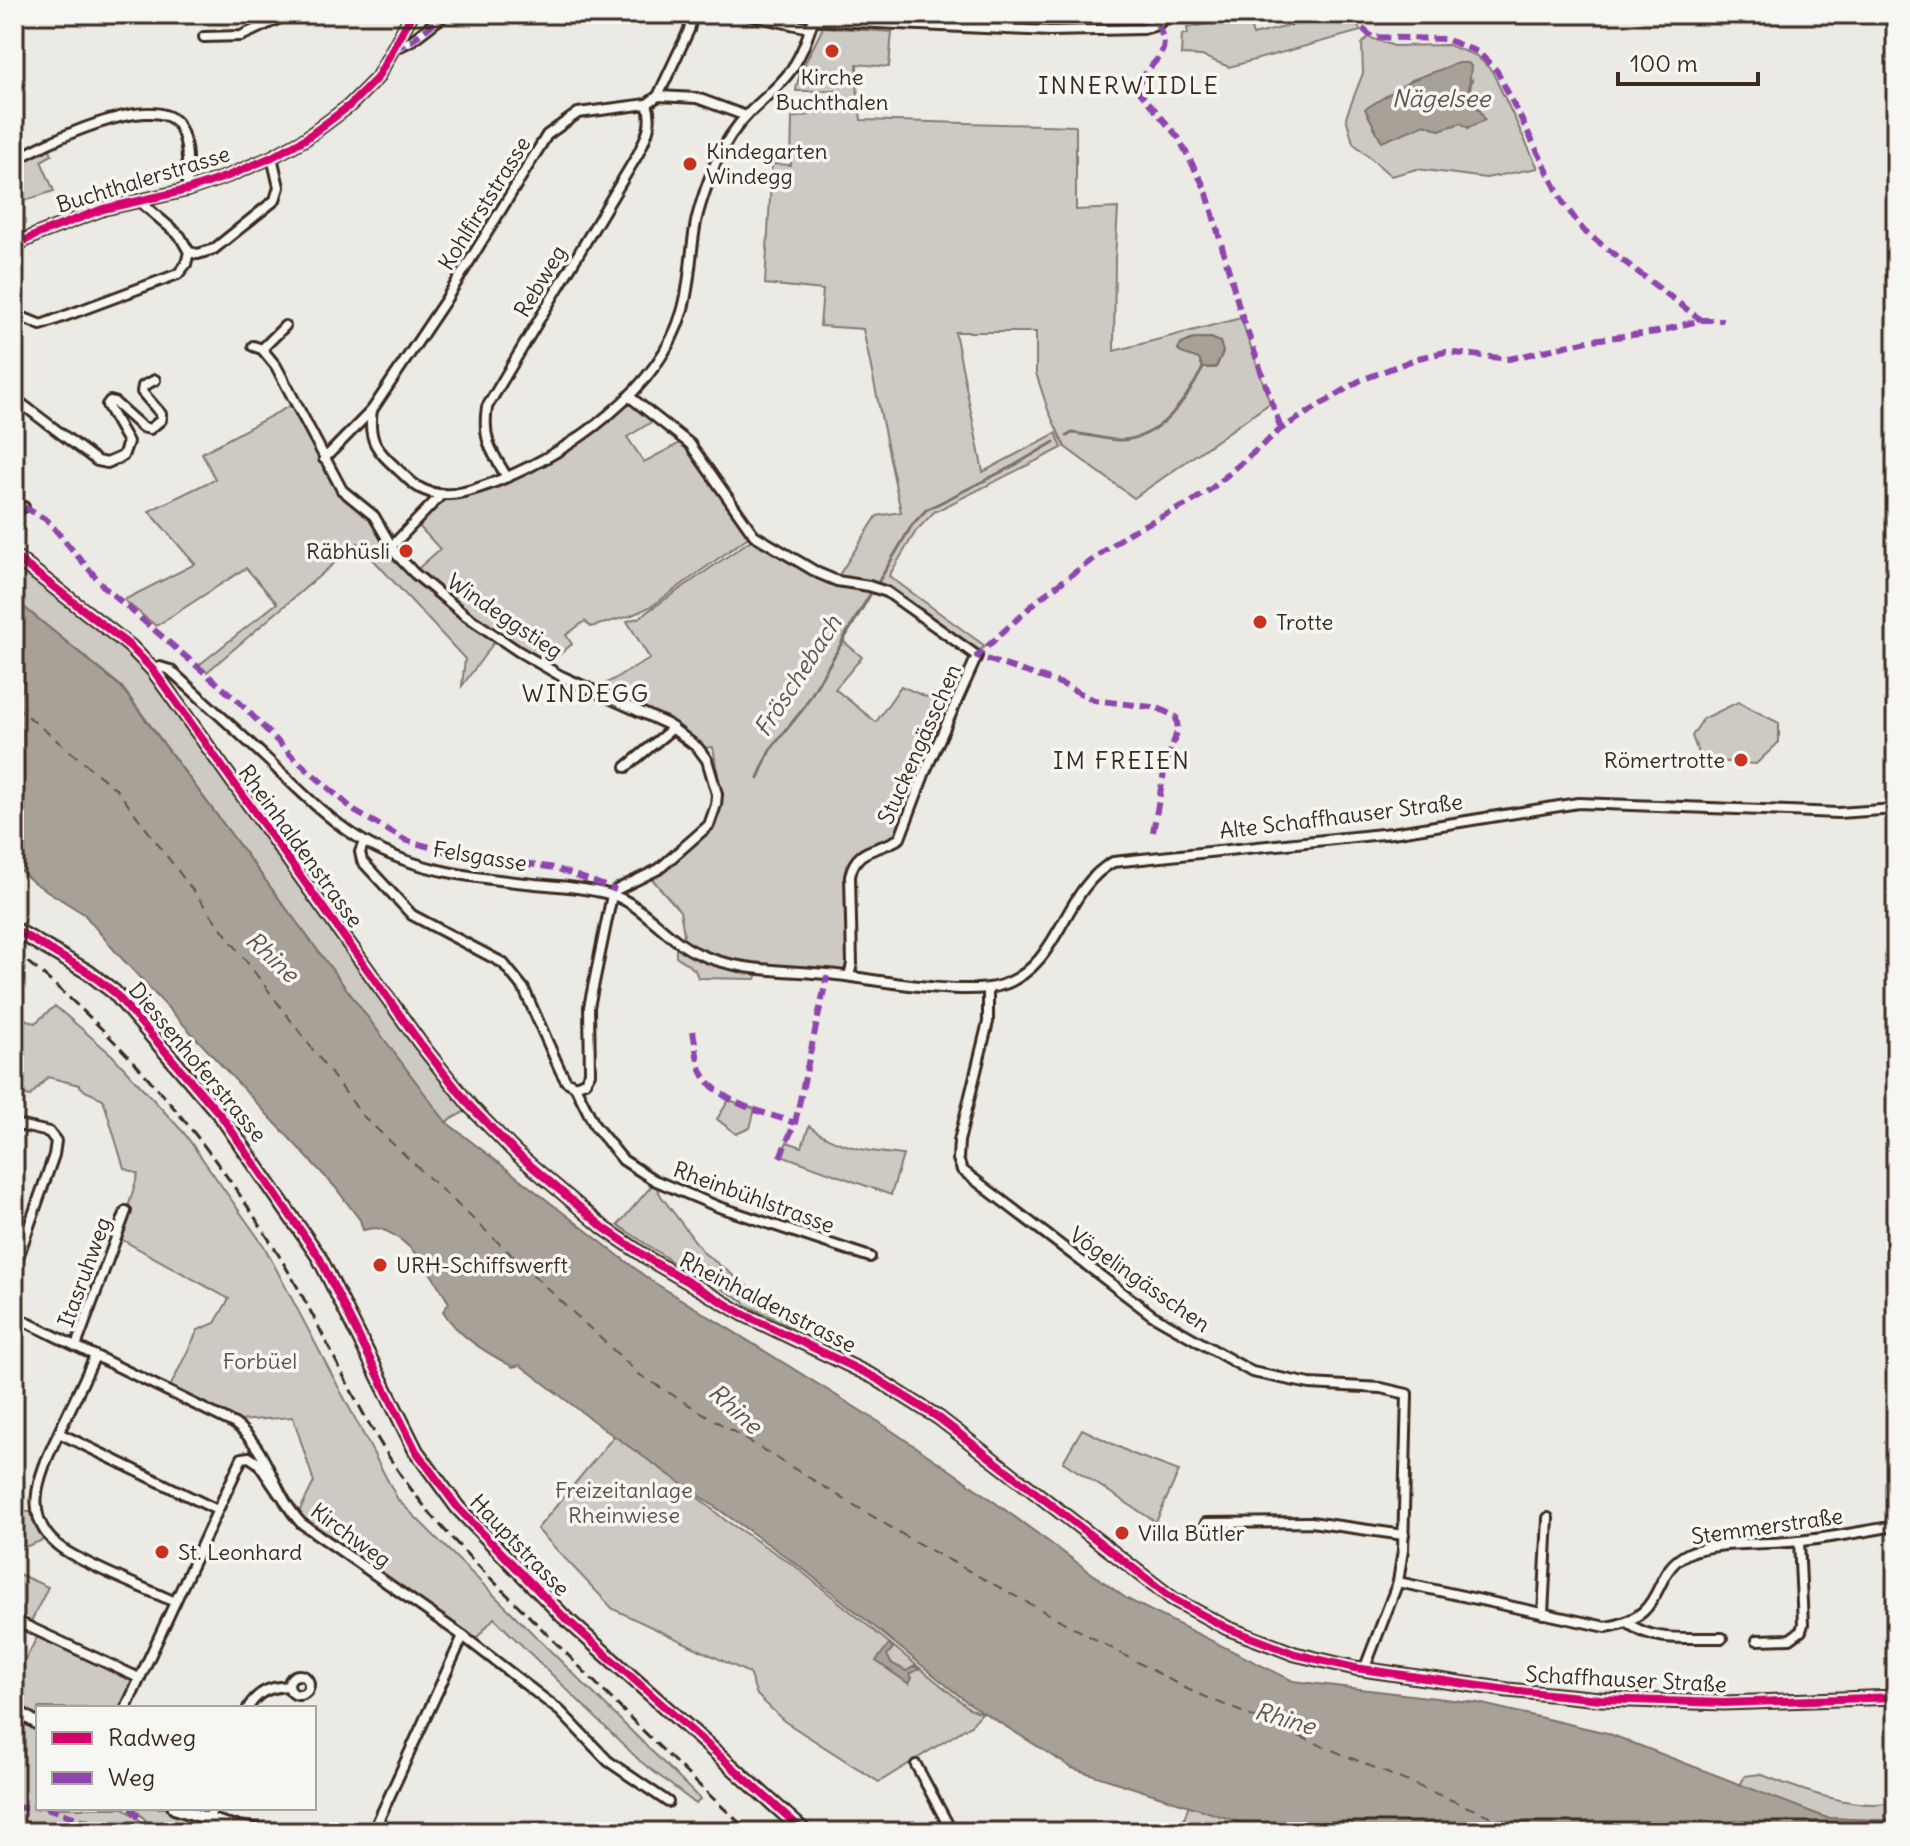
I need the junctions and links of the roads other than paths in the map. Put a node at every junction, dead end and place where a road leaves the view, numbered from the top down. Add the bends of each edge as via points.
1 (289, 14) edge
2 (412, 14) edge
3 (446, 14) edge
4 (693, 14) edge
5 (743, 14) edge
6 (1172, 14) edge
7 (1198, 14) edge
8 (813, 21) edge
9 (204, 37) dead end
10 (394, 49) junction
11 (658, 96) junction
12 (647, 104) junction
13 (746, 116) junction
14 (272, 157) junction
15 (14, 161) edge
16 (187, 190) junction
17 (138, 200) junction
18 (14, 246) edge
19 (189, 252) junction
20 (14, 314) edge
21 (285, 326) dead end
22 (155, 380) dead end
23 (630, 397) junction
24 (14, 398) edge
25 (372, 410) junction
26 (324, 459) junction
27 (507, 477) junction
28 (440, 496) junction
29 (24, 507) dead end
30 (14, 510) edge
31 (391, 547) junction
32 (14, 556) edge
33 (153, 670) junction
34 (673, 728) junction
35 (626, 767) dead end
36 (1896, 809) edge
37 (364, 842) junction
38 (612, 895) junction
39 (14, 929) edge
40 (849, 976) junction
41 (988, 989) junction
42 (575, 1086) junction
43 (14, 1124) edge
44 (126, 1211) dead end
45 (292, 1216) joint
46 (870, 1257) dead end
47 (14, 1269) edge
48 (14, 1316) edge
49 (76, 1346) junction
50 (95, 1356) junction
51 (59, 1433) junction
52 (284, 1497) junction
53 (217, 1510) junction
54 (1548, 1518) dead end
55 (1206, 1523) dead end
56 (1896, 1526) edge
57 (1404, 1535) junction
58 (1799, 1541) junction
59 (1398, 1582) junction
60 (175, 1602) junction
61 (1543, 1614) junction
62 (14, 1620) edge
63 (1628, 1623) junction
64 (463, 1636) junction
65 (1722, 1638) dead end
66 (1757, 1640) dead end
67 (1359, 1669) junction
68 (139, 1678) junction
69 (289, 1686) dead end
70 (1896, 1697) edge
71 (127, 1706) edge
72 (249, 1706) edge
73 (14, 1709) edge
74 (36, 1723) edge
75 (916, 1765) dead end
76 (668, 1802) dead end
77 (180, 1810) edge
78 (212, 1810) edge
79 (208, 1820) junction
80 (273, 1832) edge
81 (373, 1832) edge
82 (805, 1832) edge
83 (952, 1832) edge

1 - 9 street via 241,36
2 - 10 street, Buchthalerstrasse
3 - 10 street
4 - 11 street
5 - 8 street
6 - 7 street
6 - 8 street via 1143,29 1050,31
8 - 13 street via 790,73
10 - 14 street, Buchthalerstrasse via 377,78 349,106
11 - 12 street, Kohlfirststrasse
11 - 13 street via 697,98
12 - 25 street, Kohlfirststrasse via 578,113 547,135
12 - 27 street, Rebweg via 649,128 638,154 487,407 489,447
13 - 23 street via 716,163 696,220 682,315
14 - 16 street, Buchthalerstrasse
14 - 19 street via 279,187 275,200 214,249
15 - 16 street via 87,127 155,111 177,123 182,135
16 - 17 street, Buchthalerstrasse
17 - 18 street, Buchthalerstrasse via 68,221
17 - 19 street via 180,236
19 - 20 street via 178,274 41,325
21 - 26 street, Windeggstieg via 258,348 276,366
22 - 24 street via 142,392 161,414 150,429 114,402 107,405 128,442 123,456 107,463 97,461
23 - 27 street via 550,456
23 - 40 street, Stuckengässchen via 690,444 754,535 818,573 887,592 977,656 900,838 853,864
25 - 26 street
25 - 28 street, Kohlfirststrasse via 369,429 375,446 414,485
26 - 31 street, Windeggstieg via 342,490 374,516
27 - 28 street
28 - 31 street
29 - 30 street
31 - 34 street, Windeggstieg via 437,593 518,651
32 - 33 main road, Rheinhaldenstrasse
33 - 37 street, Felsgasse via 170,670 319,808
33 - 67 main road, Rheinhaldenstrasse via 441,1070 486,1123 564,1195 695,1288 874,1377 939,1418 1173,1599 1267,1645
34 - 35 street
34 - 38 street, Windeggstieg via 707,760 717,794 714,813 709,825 659,869
36 - 41 street, Alte Schaffhauser Straße via 1838,813 1578,803 1392,833 1113,862 1083,889 1044,955 1026,973
37 - 38 street, Felsgasse via 459,875
37 - 42 street, Rheinbühlstrasse via 362,861 412,915 503,963 524,989 566,1081
38 - 40 street, Felsgasse via 676,942 717,962
38 - 42 street via 589,1007 590,1073
39 - 45 main road, Diessenhoferstrasse via 114,992 222,1117
40 - 41 street, Alte Schaffhauser Straße
41 - 57 street, Vögelingässchen via 988,1022 959,1141 962,1170 1152,1315 1252,1372 1407,1394
42 - 46 street, Rheinbühlstrasse via 615,1151 654,1180
43 - 47 street via 49,1132 56,1141
44 - 49 street, Itasruhweg
45 - 82 main road, Hauptstrasse via 319,1257 416,1451 458,1508 563,1616
48 - 49 street, Kirchweg
49 - 50 street, Kirchweg
50 - 51 street
50 - 52 street, Kirchweg via 235,1424 257,1444
51 - 53 street
51 - 60 street via 37,1485 39,1517 48,1533 68,1552
52 - 53 street via 258,1463 245,1456
52 - 64 street, Kirchweg via 294,1516 312,1531
53 - 60 street
54 - 61 street
55 - 57 street via 1311,1522
56 - 58 street, Stemmerstraße
57 - 59 street, Vögelingässchen
58 - 63 street, Stemmerstraße via 1690,1552 1668,1571 1646,1610
58 - 66 street via 1801,1631 1790,1639
59 - 61 street
59 - 67 street, Vögelingässchen
60 - 68 street
61 - 63 street via 1606,1627
62 - 68 street
63 - 65 street via 1652,1636
64 - 76 street, Kirchweg via 560,1711 608,1761
64 - 81 street
67 - 70 main road, Schaffhauser Straße via 1613,1699 1750,1703
68 - 71 street
69 - 72 street via 267,1689
73 - 74 street
75 - 83 street
77 - 79 street
78 - 79 street
79 - 80 street

